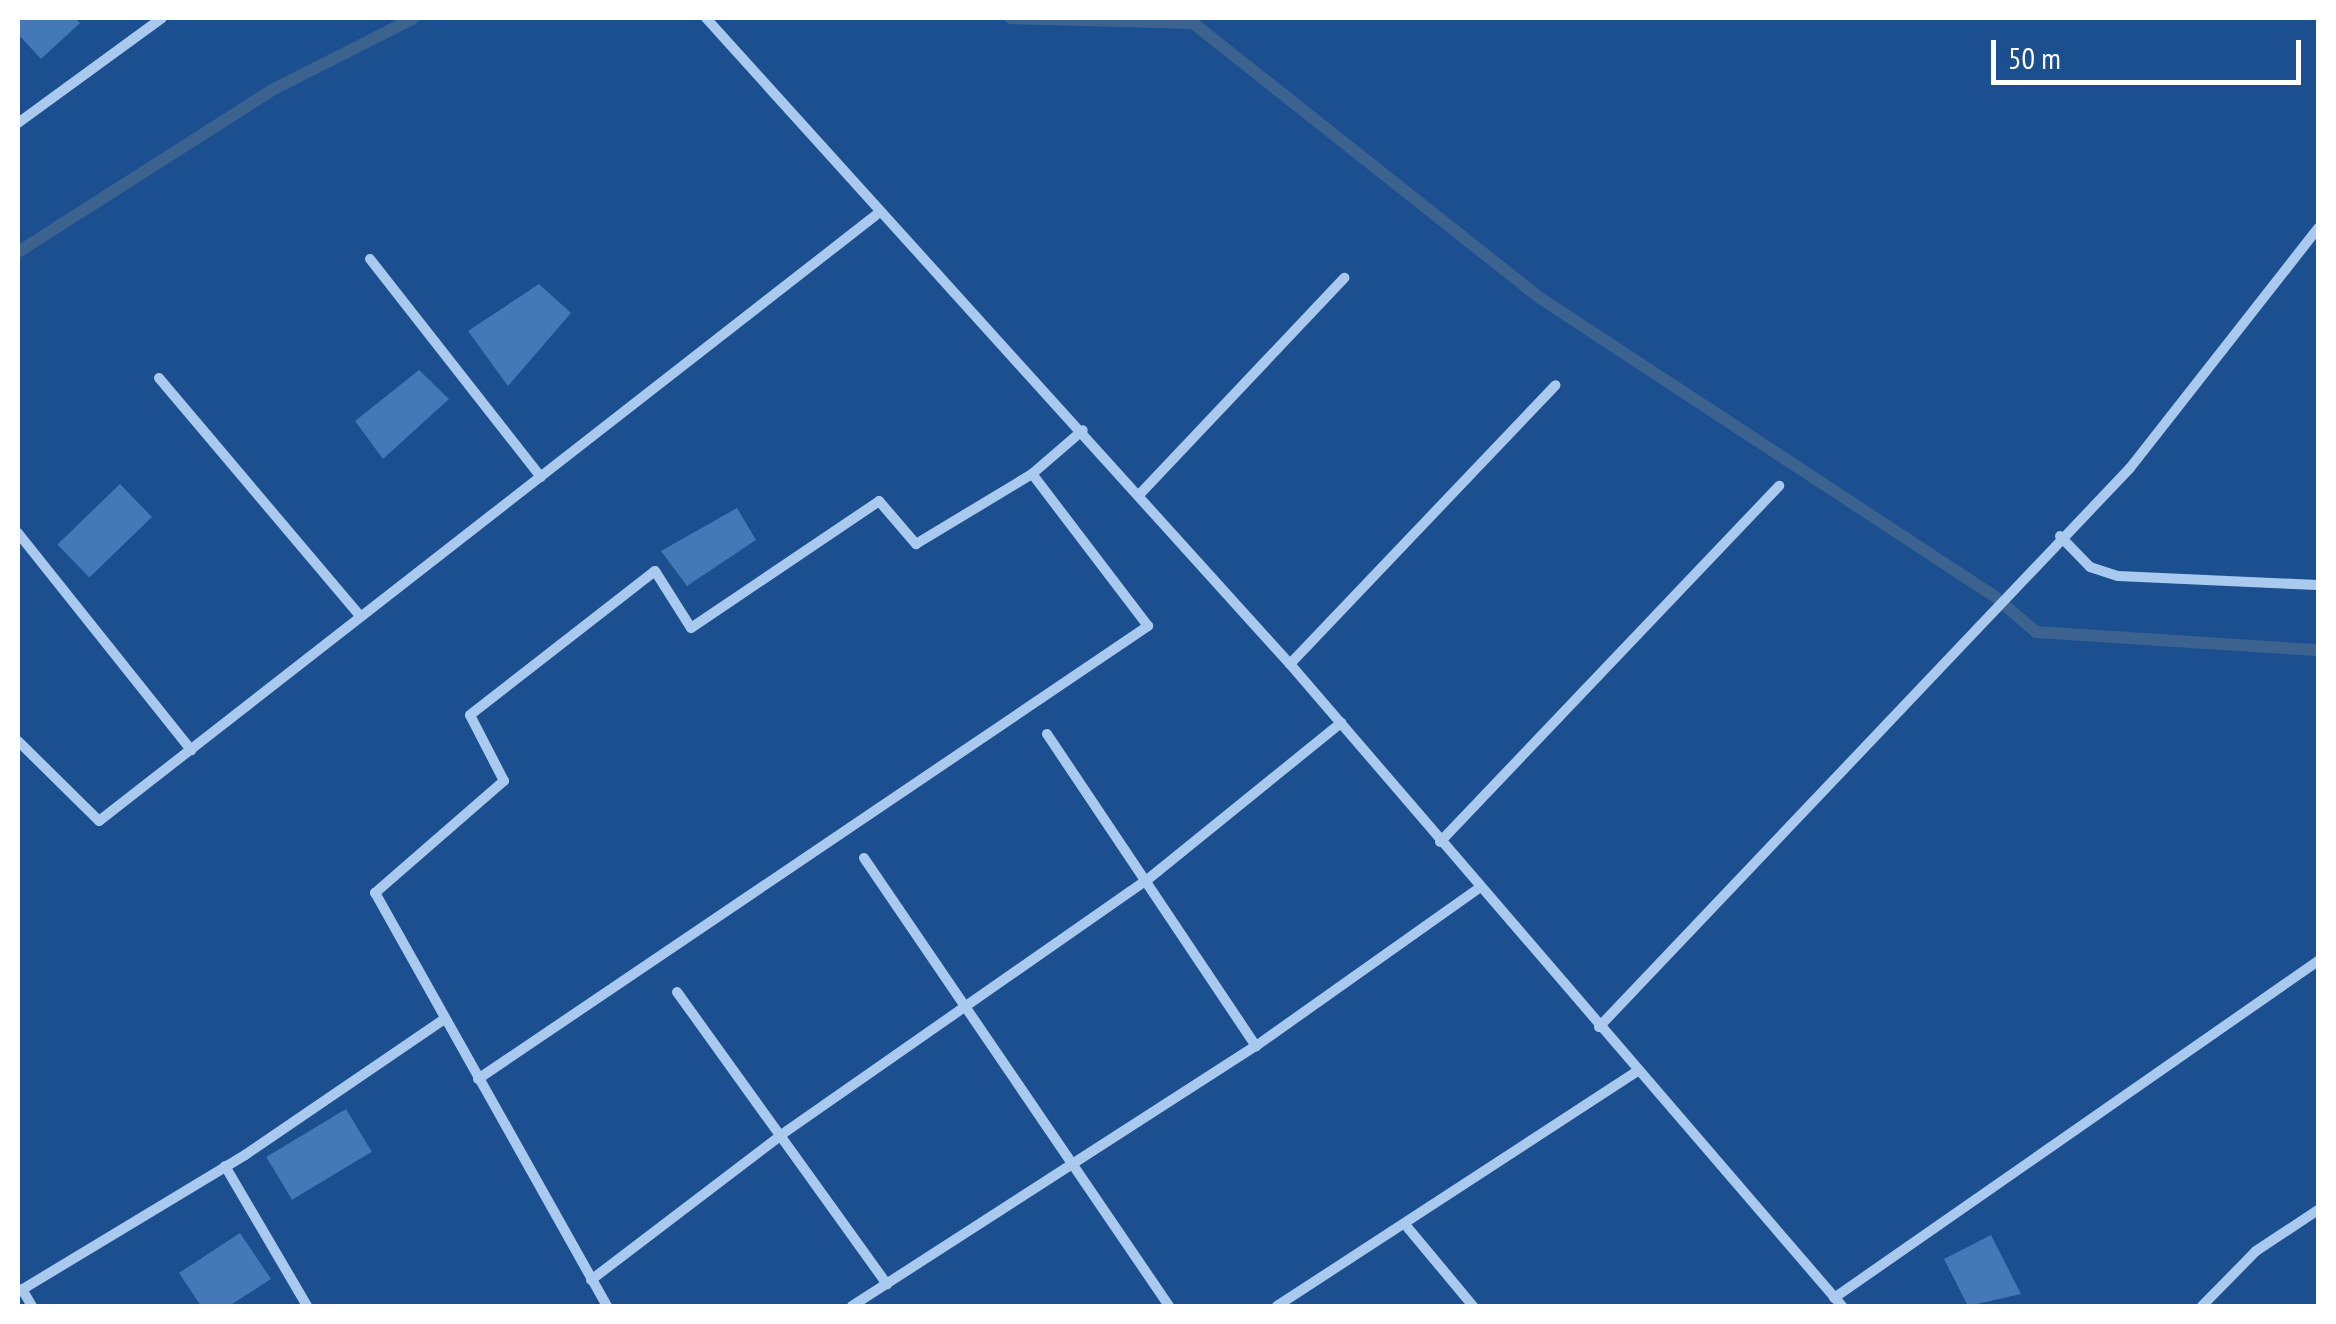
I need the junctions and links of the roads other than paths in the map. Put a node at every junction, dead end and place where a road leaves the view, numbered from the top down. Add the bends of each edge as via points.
1 (162, 18) edge
2 (706, 18) edge
3 (18, 124) edge
4 (876, 215) junction
5 (2318, 228) edge
6 (370, 259) dead end
7 (1344, 278) dead end
8 (159, 378) dead end
9 (1556, 385) dead end
10 (1083, 430) junction
11 (1032, 474) junction
12 (541, 477) junction
13 (1778, 486) dead end
14 (1139, 495) junction
15 (18, 533) edge
16 (2060, 536) junction
17 (2318, 585) edge
18 (359, 615) junction
19 (1290, 664) junction
20 (1342, 723) junction
21 (1046, 734) dead end
22 (18, 742) edge
23 (192, 750) junction
24 (1440, 842) junction
25 (864, 858) dead end
26 (1147, 880) junction
27 (1479, 888) junction
28 (2318, 961) edge
29 (676, 992) dead end
30 (964, 1006) junction
31 (443, 1020) junction
32 (1599, 1027) junction
33 (1256, 1046) junction
34 (1636, 1072) junction
35 (478, 1079) junction
36 (781, 1135) junction
37 (1074, 1160) junction
38 (224, 1166) junction
39 (2318, 1210) edge
40 (1408, 1228) junction
41 (590, 1280) junction
42 (886, 1284) junction
43 (20, 1291) edge
44 (1838, 1302) edge
45 (2210, 1304) edge
46 (32, 1306) edge
47 (307, 1306) edge
48 (607, 1306) edge
49 (852, 1306) edge
50 (1170, 1306) edge
51 (1277, 1306) edge
52 (1472, 1306) edge

1 - 3 street
2 - 4 street
4 - 10 street
4 - 12 street
5 - 16 street via 2130,468
6 - 12 street
7 - 14 street
8 - 18 street
9 - 19 street
10 - 11 street
10 - 14 street
11 - 31 street via 916,544 879,501 691,628 655,571 470,715 504,782 375,892
11 - 35 street via 1148,626
12 - 18 street
13 - 24 street
14 - 19 street
15 - 23 street
16 - 17 street via 2090,567 2118,576
16 - 32 street
18 - 23 street
19 - 20 street
20 - 24 street
20 - 26 street
21 - 26 street
22 - 23 street via 98,822
24 - 27 street
25 - 30 street
26 - 30 street
26 - 33 street
27 - 32 street
27 - 33 street
28 - 44 street
29 - 36 street
30 - 36 street
30 - 37 street
31 - 35 street
31 - 38 street
32 - 34 street
33 - 37 street
34 - 40 street
34 - 44 street
35 - 41 street
36 - 41 street
36 - 42 street
37 - 42 street
37 - 50 street
38 - 43 street
38 - 47 street
39 - 45 street via 2256,1251
40 - 51 street
40 - 52 street
41 - 48 street
42 - 49 street
43 - 46 street

